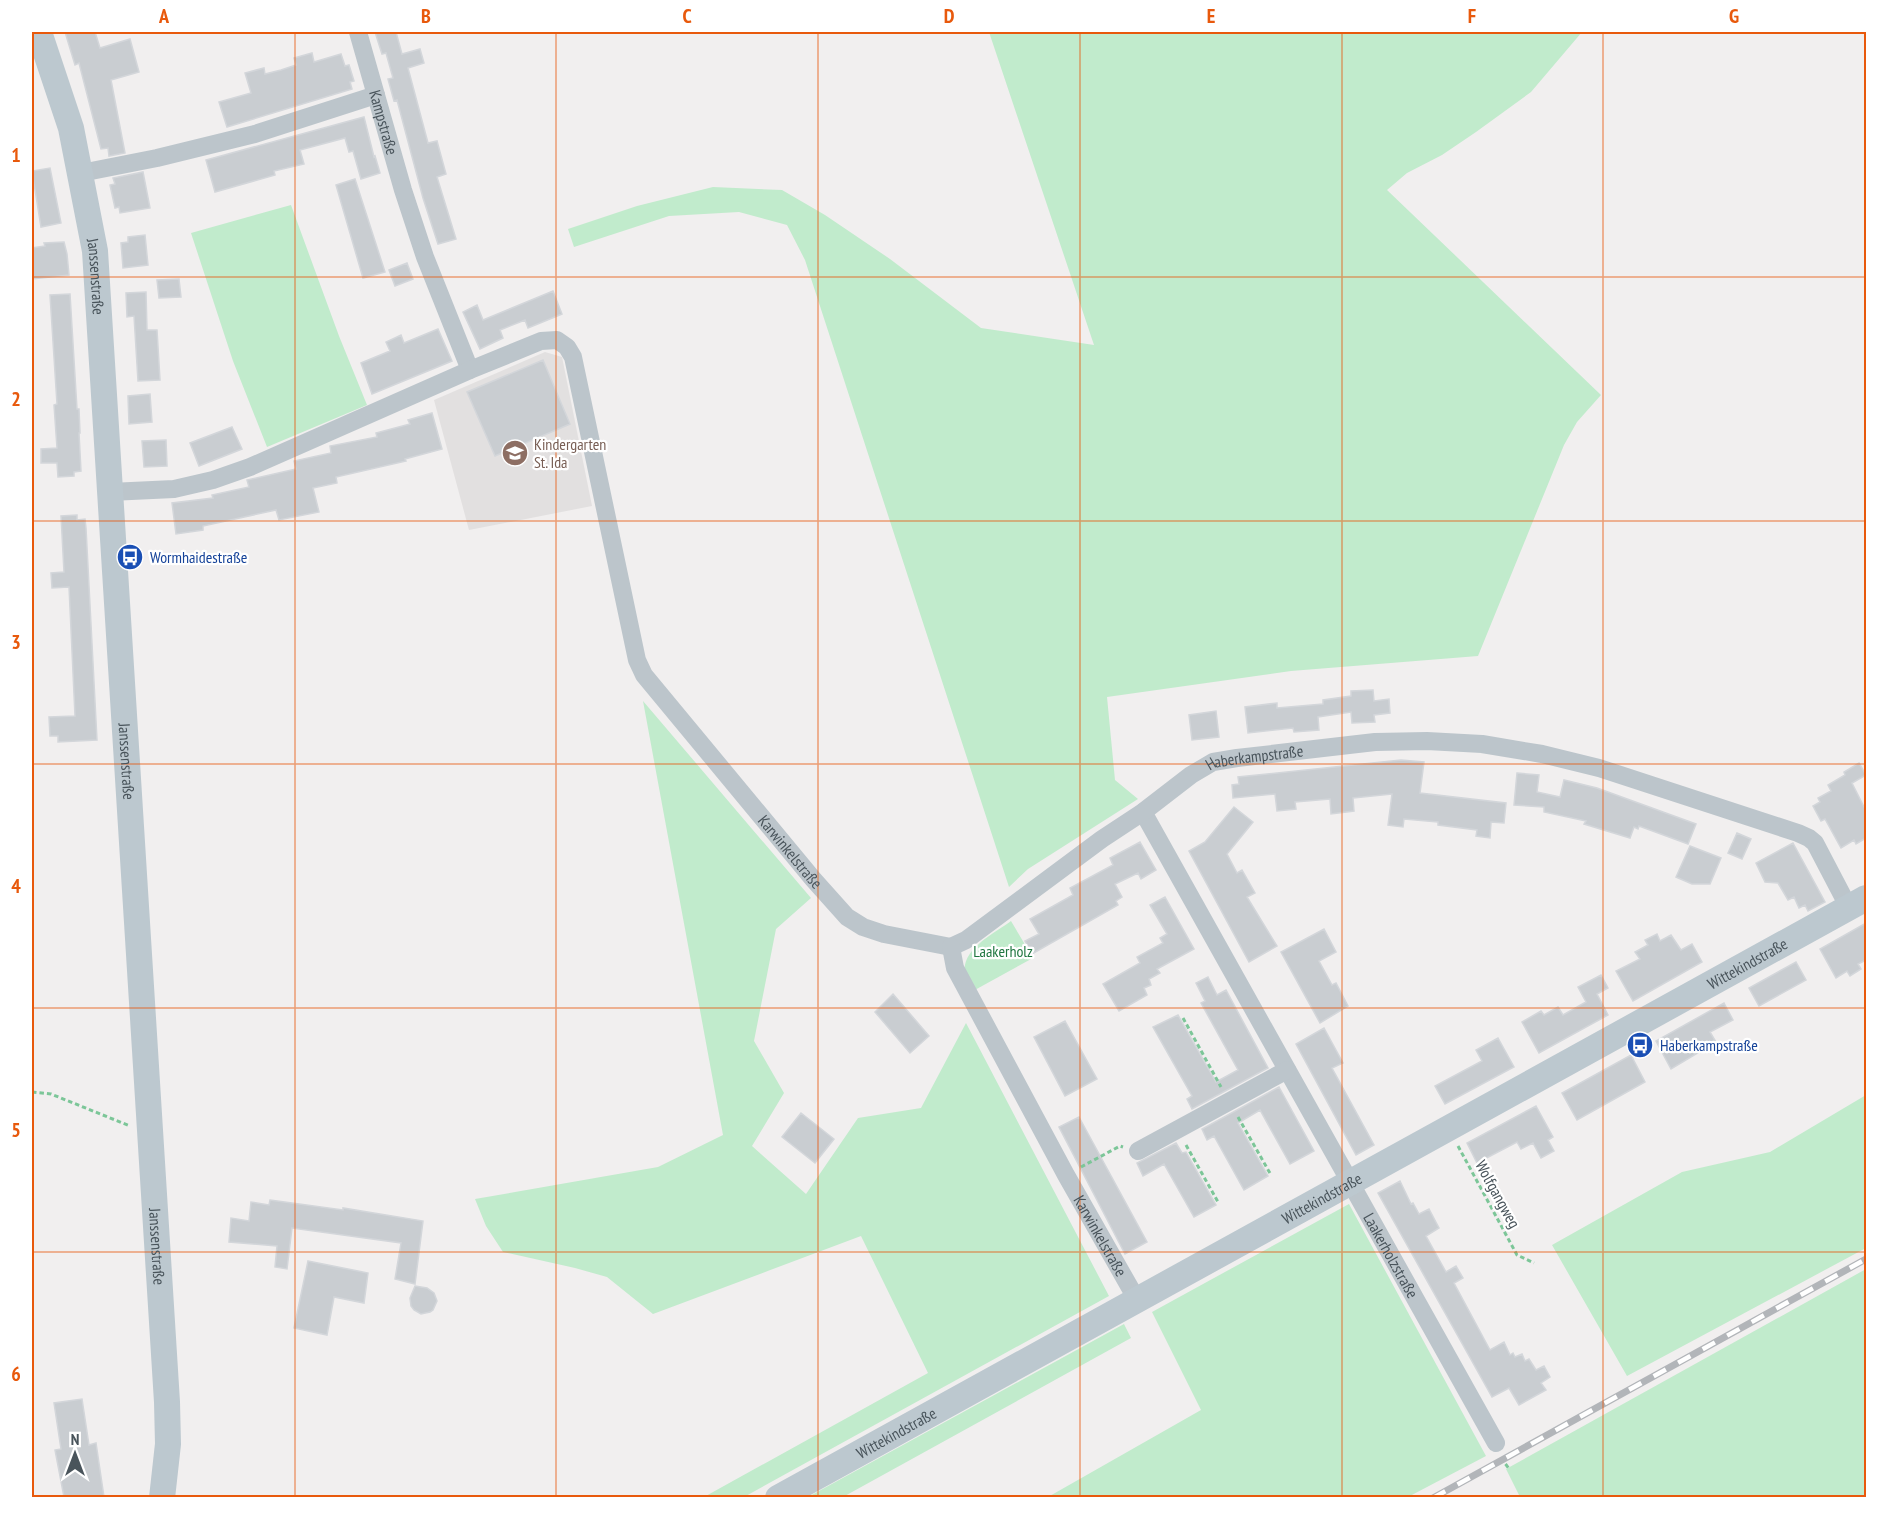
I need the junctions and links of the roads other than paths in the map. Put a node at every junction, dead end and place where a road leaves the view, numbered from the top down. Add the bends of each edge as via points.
1 (39, 32) edge
2 (358, 32) edge
3 (376, 95) junction
4 (81, 173) junction
5 (470, 370) junction
6 (110, 492) junction
7 (1143, 813) junction
8 (1858, 903) edge
9 (951, 947) junction
10 (1287, 1070) junction
11 (1138, 1151) road end
12 (1350, 1182) junction
13 (1137, 1299) junction
14 (1496, 1443) dead end
15 (162, 1497) edge
16 (778, 1497) edge

1 - 4 main road, Janssenstraße
2 - 3 street
3 - 4 street, Kampstraße via 255,134
3 - 5 street, Kampstraße via 425,257
4 - 6 main road, Janssenstraße via 95,251
5 - 6 street via 213,480 174,489
5 - 9 street, Karwinkelstraße via 541,341 557,340 567,347 573,357 644,675 847,917 884,934
6 - 15 main road, Janssenstraße via 168,1424
7 - 8 street, Haberkampstraße via 1213,762 1375,742 1482,744 1599,768 1809,838
7 - 9 street, Haberkampstraße
7 - 10 street, Laakerholzstraße
8 - 12 main road, Wittekindstraße
9 - 13 street, Karwinkelstraße via 955,968
10 - 11 street
10 - 12 street, Laakerholzstraße
12 - 13 main road, Wittekindstraße
12 - 14 street, Laakerholzstraße
13 - 16 main road, Wittekindstraße

